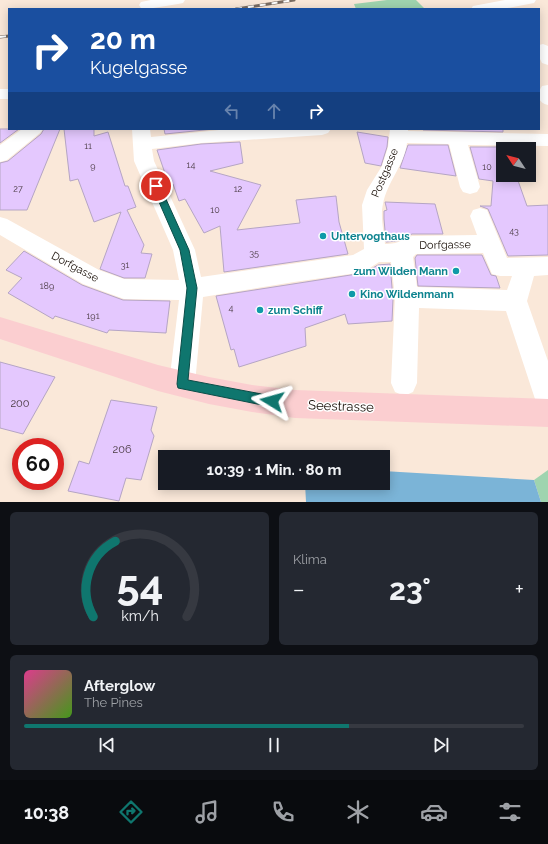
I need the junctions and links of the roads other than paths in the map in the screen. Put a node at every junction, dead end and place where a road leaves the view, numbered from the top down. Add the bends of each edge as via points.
1 (178, 0) edge
2 (529, 0) edge
3 (146, 5) edge
4 (488, 8) edge
5 (548, 90) edge
6 (548, 100) edge
7 (33, 130) edge
8 (307, 130) edge
9 (399, 133) edge
10 (142, 137) edge
11 (457, 139) junction
12 (548, 140) edge
13 (0, 155) edge
14 (470, 187) dead end
15 (480, 216) dead end
16 (0, 225) edge
17 (492, 244) junction
18 (375, 253) junction
19 (401, 253) junction
20 (537, 266) edge
21 (201, 287) dead end
22 (179, 290) dead end
23 (407, 297) junction
24 (515, 301) junction
25 (0, 328) edge
26 (404, 383) dead end
27 (182, 384) junction
28 (548, 399) edge
29 (548, 413) edge

1 - 3 street
2 - 4 street
5 - 6 street via 545,96
7 - 13 street
8 - 10 street via 201,137
9 - 11 street
9 - 18 street, Postgasse via 398,147 391,166 377,190 372,205
10 - 27 street via 144,161 184,250 192,288
11 - 12 street
11 - 14 street
15 - 17 street
16 - 22 street, Dorfgasse via 91,277 124,289
17 - 19 street, Dorfgasse via 412,245
17 - 20 street via 500,267
18 - 19 street
18 - 21 street via 357,264
19 - 23 street
20 - 24 street
23 - 24 street
23 - 26 street
24 - 28 street
25 - 27 main road, Seestrasse
27 - 29 main road, Seestrasse via 295,404

